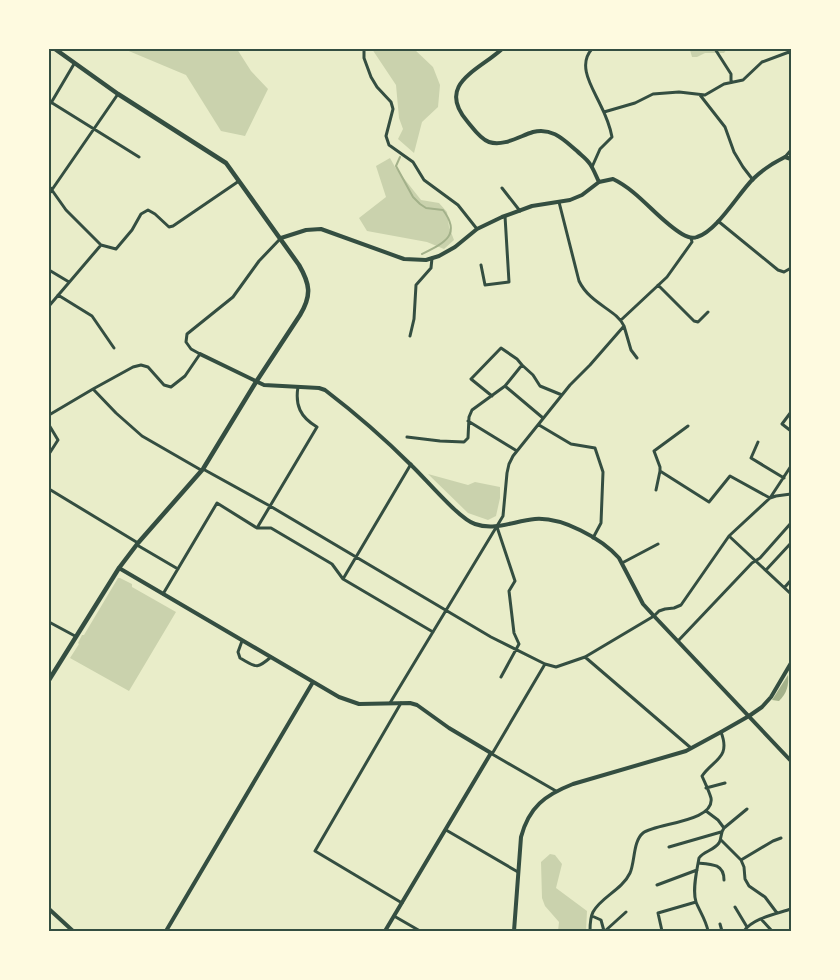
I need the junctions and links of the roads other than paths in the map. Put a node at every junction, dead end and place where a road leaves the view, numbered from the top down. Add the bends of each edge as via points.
1 (54, 49) edge
2 (364, 49) edge
3 (502, 49) edge
4 (592, 49) edge
5 (715, 49) edge
6 (791, 55) edge
7 (74, 64) junction
8 (731, 82) junction
9 (118, 94) junction
10 (700, 95) junction
11 (50, 102) edge
12 (604, 112) junction
13 (93, 130) junction
14 (791, 150) edge
15 (138, 157) dead end
16 (785, 157) junction
17 (791, 159) edge
18 (592, 167) junction
19 (753, 180) junction
20 (239, 181) junction
21 (599, 182) junction
22 (502, 188) dead end
23 (50, 190) edge
24 (559, 202) junction
25 (520, 210) junction
26 (504, 216) junction
27 (718, 221) junction
28 (477, 229) junction
29 (281, 238) junction
30 (691, 238) junction
31 (101, 245) junction
32 (432, 258) junction
33 (482, 265) dead end
34 (791, 268) edge
35 (49, 270) edge
36 (69, 282) junction
37 (658, 285) junction
38 (58, 295) junction
39 (49, 306) edge
40 (708, 312) dead end
41 (621, 320) junction
42 (624, 326) junction
43 (410, 336) dead end
44 (114, 348) dead end
45 (200, 354) junction
46 (637, 358) dead end
47 (522, 366) junction
48 (256, 382) junction
49 (505, 386) junction
50 (298, 387) junction
51 (93, 389) junction
52 (562, 395) junction
53 (492, 396) junction
54 (791, 412) edge
55 (49, 415) edge
56 (543, 418) junction
57 (468, 421) junction
58 (49, 425) edge
59 (539, 425) junction
60 (688, 426) dead end
61 (791, 431) edge
62 (408, 437) dead end
63 (758, 442) dead end
64 (517, 451) junction
65 (49, 454) edge
66 (411, 464) junction
67 (791, 466) edge
68 (203, 470) junction
69 (660, 471) junction
70 (784, 478) junction
71 (49, 489) edge
72 (656, 490) dead end
73 (791, 494) edge
74 (770, 498) junction
75 (270, 506) junction
76 (791, 523) edge
77 (496, 527) junction
78 (257, 528) junction
79 (729, 536) junction
80 (593, 538) junction
81 (791, 543) edge
82 (137, 544) junction
83 (658, 544) dead end
84 (356, 558) junction
85 (757, 561) junction
86 (622, 563) junction
87 (119, 568) junction
88 (178, 569) junction
89 (766, 570) junction
90 (343, 579) junction
91 (791, 580) edge
92 (784, 587) junction
93 (163, 594) junction
94 (791, 594) edge
95 (446, 610) junction
96 (654, 616) junction
97 (49, 622) edge
98 (433, 632) junction
99 (75, 636) junction
100 (242, 641) junction
101 (678, 641) junction
102 (517, 650) junction
103 (271, 657) junction
104 (585, 657) junction
105 (791, 663) edge
106 (545, 664) junction
107 (501, 677) dead end
108 (49, 680) edge
109 (312, 682) junction
110 (401, 702) junction
111 (390, 703) junction
112 (750, 716) junction
113 (721, 732) junction
114 (691, 748) junction
115 (491, 753) junction
116 (791, 761) edge
117 (725, 782) dead end
118 (706, 788) junction
119 (556, 791) junction
120 (747, 809) dead end
121 (706, 811) junction
122 (446, 830) junction
123 (722, 830) junction
124 (781, 838) dead end
125 (721, 840) junction
126 (669, 848) dead end
127 (741, 860) junction
128 (698, 863) junction
129 (697, 870) junction
130 (518, 872) junction
131 (724, 880) dead end
132 (657, 885) dead end
133 (696, 902) junction
134 (402, 903) junction
135 (735, 907) dead end
136 (49, 908) edge
137 (791, 909) edge
138 (626, 912) dead end
139 (777, 913) junction
140 (394, 916) junction
141 (591, 916) junction
142 (761, 919) junction
143 (720, 924) dead end
144 (745, 929) edge
145 (73, 931) edge
146 (166, 931) edge
147 (385, 931) edge
148 (420, 931) edge
149 (514, 931) edge
150 (590, 931) edge
151 (604, 931) edge
152 (662, 931) edge
153 (708, 931) edge
154 (722, 931) edge
155 (772, 931) edge

1 - 7 main road
2 - 28 street via 371,77 393,109 386,136 389,145 413,162 424,180 458,205
3 - 18 street via 456,89 462,115 488,142 506,142 544,131 558,135
4 - 12 street via 586,61 587,78
5 - 8 street via 731,74
6 - 8 street via 788,52 771,58 756,67 746,79
7 - 9 main road
7 - 11 street
8 - 10 street
9 - 13 street
9 - 20 main road via 226,163
10 - 12 street via 686,92 653,94
10 - 19 street via 725,127 734,152
11 - 13 street
12 - 18 street via 612,137 600,149
13 - 15 street
13 - 23 street
14 - 16 street
16 - 17 street
16 - 19 street
18 - 21 street
19 - 27 street
20 - 29 main road
20 - 31 street via 172,226 148,210 141,214 116,249
21 - 24 street via 577,198
21 - 30 street via 613,178 618,181 675,229
22 - 25 street
23 - 31 street
24 - 25 street
24 - 41 street via 582,288 590,298
25 - 26 street
26 - 28 street
26 - 33 street via 509,282 484,285
27 - 30 street via 698,237
27 - 34 street via 778,270 784,272
28 - 32 street via 455,247
29 - 32 street via 321,228 404,259
29 - 45 street via 259,261 233,297 187,334 186,342
29 - 48 main road via 304,273 309,291 307,304
30 - 37 street via 692,242
31 - 36 street
32 - 43 street via 430,268 416,285
35 - 36 street
36 - 38 street
37 - 40 street via 694,321 698,322
37 - 41 street
38 - 39 street
38 - 44 street via 92,316
41 - 42 street
42 - 46 street via 631,350
42 - 52 street
45 - 48 street
45 - 51 street via 185,376 172,387 164,385 148,367 141,365
47 - 49 street
47 - 52 street via 540,386
47 - 53 street via 500,348 471,379
48 - 50 street
48 - 68 main road
49 - 53 street
49 - 56 street
50 - 66 street via 325,390
50 - 75 street via 297,406 304,418 317,426
51 - 55 street
51 - 68 street via 142,436
52 - 56 street
53 - 57 street via 472,410
54 - 61 street via 782,424
56 - 59 street
57 - 62 street via 468,438 464,442
57 - 64 street
58 - 65 street via 58,440
59 - 64 street
59 - 80 street via 571,444 595,448 603,472 601,523
60 - 69 street via 654,451
63 - 70 street via 751,458
64 - 77 street via 509,464 503,516
66 - 77 street via 468,521
66 - 84 street
67 - 70 street
68 - 75 street
68 - 82 main road
69 - 72 street
69 - 74 street via 708,502 730,476
70 - 74 street
71 - 82 street
73 - 74 street
74 - 79 street
75 - 78 street
75 - 84 street
76 - 85 street
77 - 80 street via 544,520 574,527
77 - 95 street
77 - 102 street via 515,581 509,591 514,633 519,644
78 - 88 street via 217,503
78 - 90 street via 271,528 332,564
79 - 85 street
79 - 96 street via 684,602 658,611
80 - 86 street
81 - 89 street
82 - 87 main road
82 - 88 street
83 - 86 street
84 - 90 street
84 - 95 street
85 - 89 street
85 - 101 street
86 - 96 street via 643,604
87 - 93 street
87 - 99 main road
88 - 93 street
89 - 92 street
90 - 98 street
91 - 92 street
92 - 94 street
93 - 100 street
95 - 98 street
95 - 102 street
96 - 101 street
96 - 104 street
97 - 99 street
98 - 111 street
99 - 108 main road
100 - 103 street
100 - 103 street via 238,652 240,658 256,667
101 - 112 street
102 - 106 street
102 - 107 street
103 - 109 street
104 - 106 street via 556,667
104 - 114 street
105 - 112 street via 771,697
106 - 115 street
109 - 111 street via 349,702
109 - 146 street
110 - 111 street
110 - 115 street via 417,705
110 - 134 street via 316,851
112 - 113 street
112 - 116 street
113 - 114 street
113 - 118 street via 724,751 717,763 702,776
114 - 119 street
115 - 119 street
115 - 122 street
117 - 118 street
118 - 121 street via 711,798
119 - 130 street via 541,801 525,823
120 - 123 street
121 - 123 street via 718,820
121 - 141 street via 670,826 644,832 630,873
122 - 130 street
122 - 134 street
123 - 125 street
123 - 126 street
124 - 127 street
125 - 127 street
125 - 128 street via 714,849 701,854
127 - 139 street via 749,886 765,897
128 - 129 street
128 - 131 street via 719,867
129 - 132 street
129 - 133 street
130 - 149 street
133 - 152 street via 658,914
133 - 153 street
134 - 140 street
135 - 144 street
136 - 145 street
137 - 139 street
138 - 151 street
139 - 142 street
140 - 147 street
140 - 148 street
141 - 150 street
141 - 151 street via 601,920
142 - 144 street
142 - 155 street
143 - 154 street

